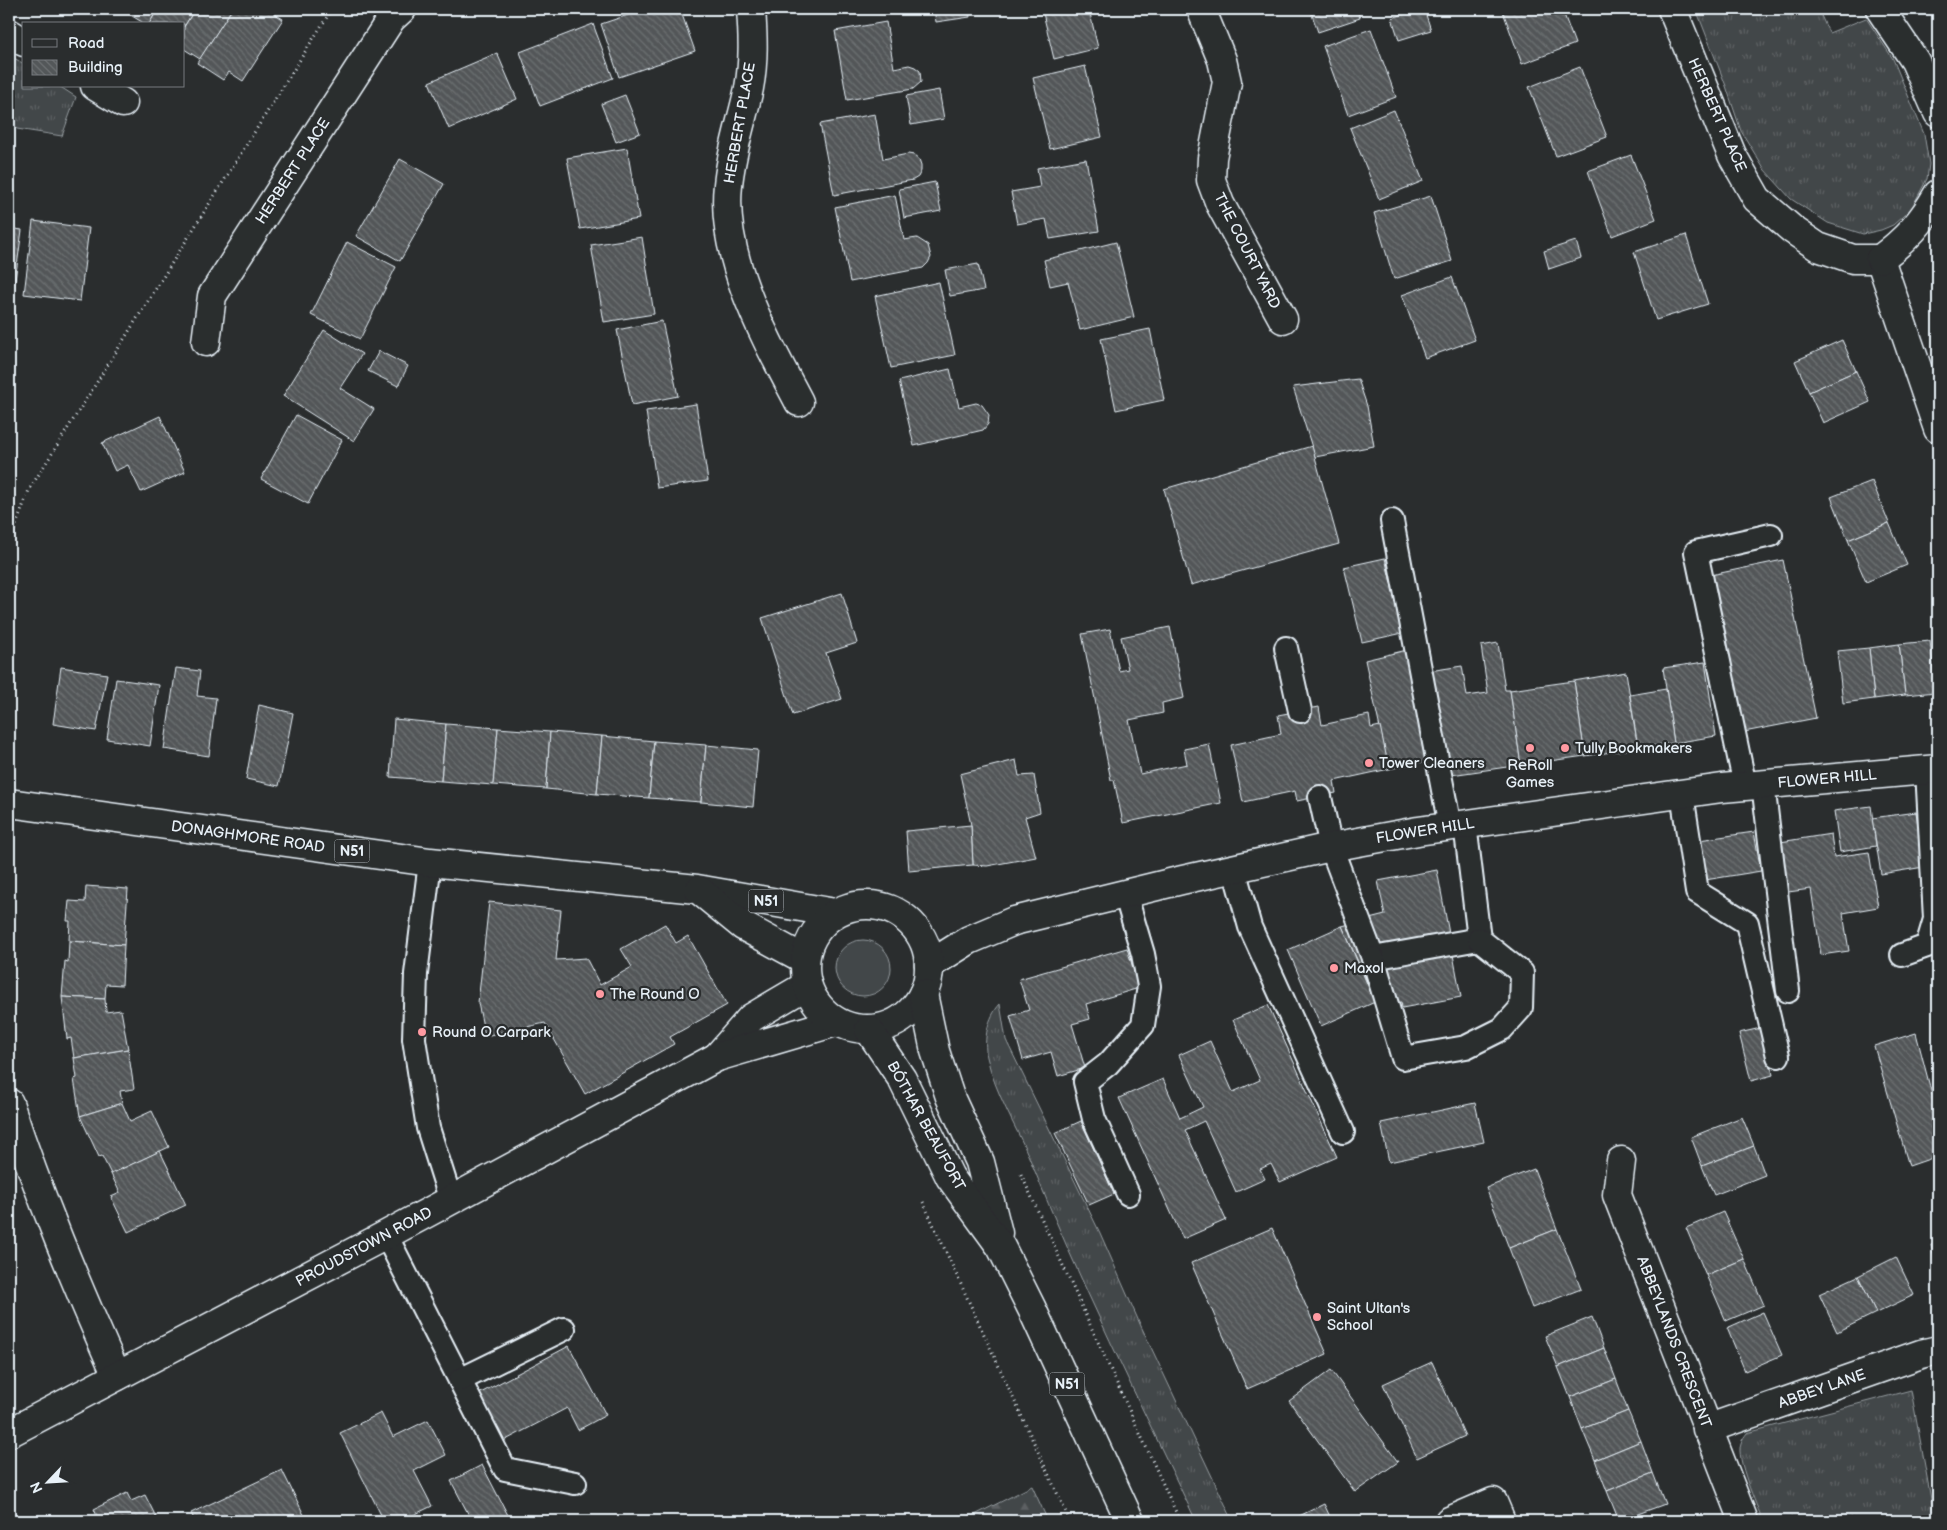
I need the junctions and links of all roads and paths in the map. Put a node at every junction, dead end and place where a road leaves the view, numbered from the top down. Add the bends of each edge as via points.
1 (332, 9) edge
2 (402, 9) edge
3 (751, 9) edge
4 (1201, 9) edge
5 (1672, 9) edge
6 (1880, 9) edge
7 (9, 32) edge
8 (22, 41) edge
9 (99, 88) edge
10 (1936, 101) edge
11 (123, 103) dead end
12 (1938, 194) edge
13 (1880, 260) junction
14 (1283, 319) dead end
15 (206, 342) dead end
16 (799, 402) dead end
17 (1938, 429) edge
18 (1392, 520) dead end
19 (1771, 536) dead end
20 (9, 544) edge
21 (1286, 648) dead end
22 (1300, 711) dead end
23 (1933, 769) edge
24 (1754, 785) junction
25 (1682, 794) junction
26 (1320, 797) dead end
27 (9, 803) edge
28 (1457, 826) junction
29 (1331, 847) junction
30 (430, 862) junction
31 (1234, 869) junction
32 (697, 889) junction
33 (1126, 893) junction
34 (835, 913) junction
35 (1479, 939) junction
36 (1902, 956) dead end
37 (1373, 958) junction
38 (804, 959) junction
39 (929, 966) junction
40 (807, 985) junction
41 (1788, 991) dead end
42 (923, 994) junction
43 (836, 1022) junction
44 (869, 1030) junction
45 (1778, 1056) dead end
46 (717, 1057) junction
47 (9, 1102) edge
48 (1343, 1132) dead end
49 (1621, 1161) dead end
50 (1019, 1170) dead end
51 (1128, 1194) dead end
52 (451, 1200) junction
53 (928, 1213) dead end
54 (386, 1235) junction
55 (1001, 1247) junction
56 (564, 1328) dead end
57 (1938, 1350) edge
58 (117, 1376) junction
59 (460, 1380) junction
60 (1707, 1429) junction
61 (9, 1433) edge
62 (575, 1483) dead end
63 (1070, 1521) edge
64 (1130, 1521) edge
65 (1180, 1521) edge
66 (1449, 1521) edge
67 (1501, 1521) edge
68 (1744, 1521) edge

1 - 20 path via 29,490
2 - 15 main road, HERBERT PLACE via 390,19 212,296
3 - 16 main road, HERBERT PLACE via 754,43 749,88 728,186 729,231 745,289 768,344
4 - 14 main road, THE COURT YARD via 1222,60 1227,82 1212,158 1211,180 1220,204
5 - 13 main road, HERBERT PLACE via 1732,155 1757,199 1793,230 1818,246 1853,259
6 - 10 main road via 1915,61
7 - 8 main road
9 - 11 main road
12 - 13 main road via 1927,214
13 - 17 main road
18 - 28 lane
19 - 24 lane via 1696,552
21 - 22 lane
23 - 24 main road, FLOWER HILL
23 - 36 lane via 1935,919 1927,946
24 - 25 main road, FLOWER HILL
24 - 41 lane
25 - 28 main road, FLOWER HILL
25 - 45 lane via 1697,892 1748,923
26 - 29 lane
27 - 30 main road, DONAGHMORE ROAD / N51
28 - 29 main road, FLOWER HILL
28 - 35 lane
29 - 31 main road, FLOWER HILL
29 - 37 lane
30 - 32 main road, DONAGHMORE ROAD / N51
30 - 52 lane via 416,974 414,1039 428,1128
31 - 33 main road, FLOWER HILL
31 - 48 lane via 1250,926
32 - 34 main road, DONAGHMORE ROAD / N51
32 - 38 main road, N51 via 743,926
33 - 39 main road, FLOWER HILL via 1014,921 969,940
33 - 51 lane via 1149,986 1143,1025 1108,1064 1085,1082 1094,1119
34 - 38 main road, N51 via 821,924
34 - 39 main road, N51 via 862,905 890,909 903,916 922,938
35 - 37 lane
35 - 37 lane via 1522,973 1521,1008 1502,1029 1457,1049 1403,1058
38 - 40 main road, N51
39 - 42 main road, N51
40 - 43 main road, N51 via 814,1002
40 - 46 main road, PROUDSTOWN ROAD via 751,1018
42 - 44 main road, N51 via 901,1020
42 - 55 main road, BÓTHAR BEAUFORT / N51 via 935,1051 950,1097 980,1162
43 - 44 main road, N51 via 846,1027
43 - 46 main road, PROUDSTOWN ROAD
44 - 55 main road, BÓTHAR BEAUFORT / N51 via 902,1079 950,1176
46 - 52 main road, PROUDSTOWN ROAD
47 - 58 main road via 44,1204
49 - 60 main road, ABBEYLANDS CRESCENT via 1617,1195
50 - 65 path
52 - 54 main road, PROUDSTOWN ROAD
53 - 63 path
54 - 58 main road, PROUDSTOWN ROAD
54 - 59 lane
55 - 64 main road, BÓTHAR BEAUFORT / N51
56 - 59 lane
57 - 60 main road, ABBEY LANE
58 - 61 main road, PROUDSTOWN ROAD
59 - 62 lane via 505,1469
60 - 68 main road, ABBEYLANDS CRESCENT
66 - 67 main road via 1493,1502

